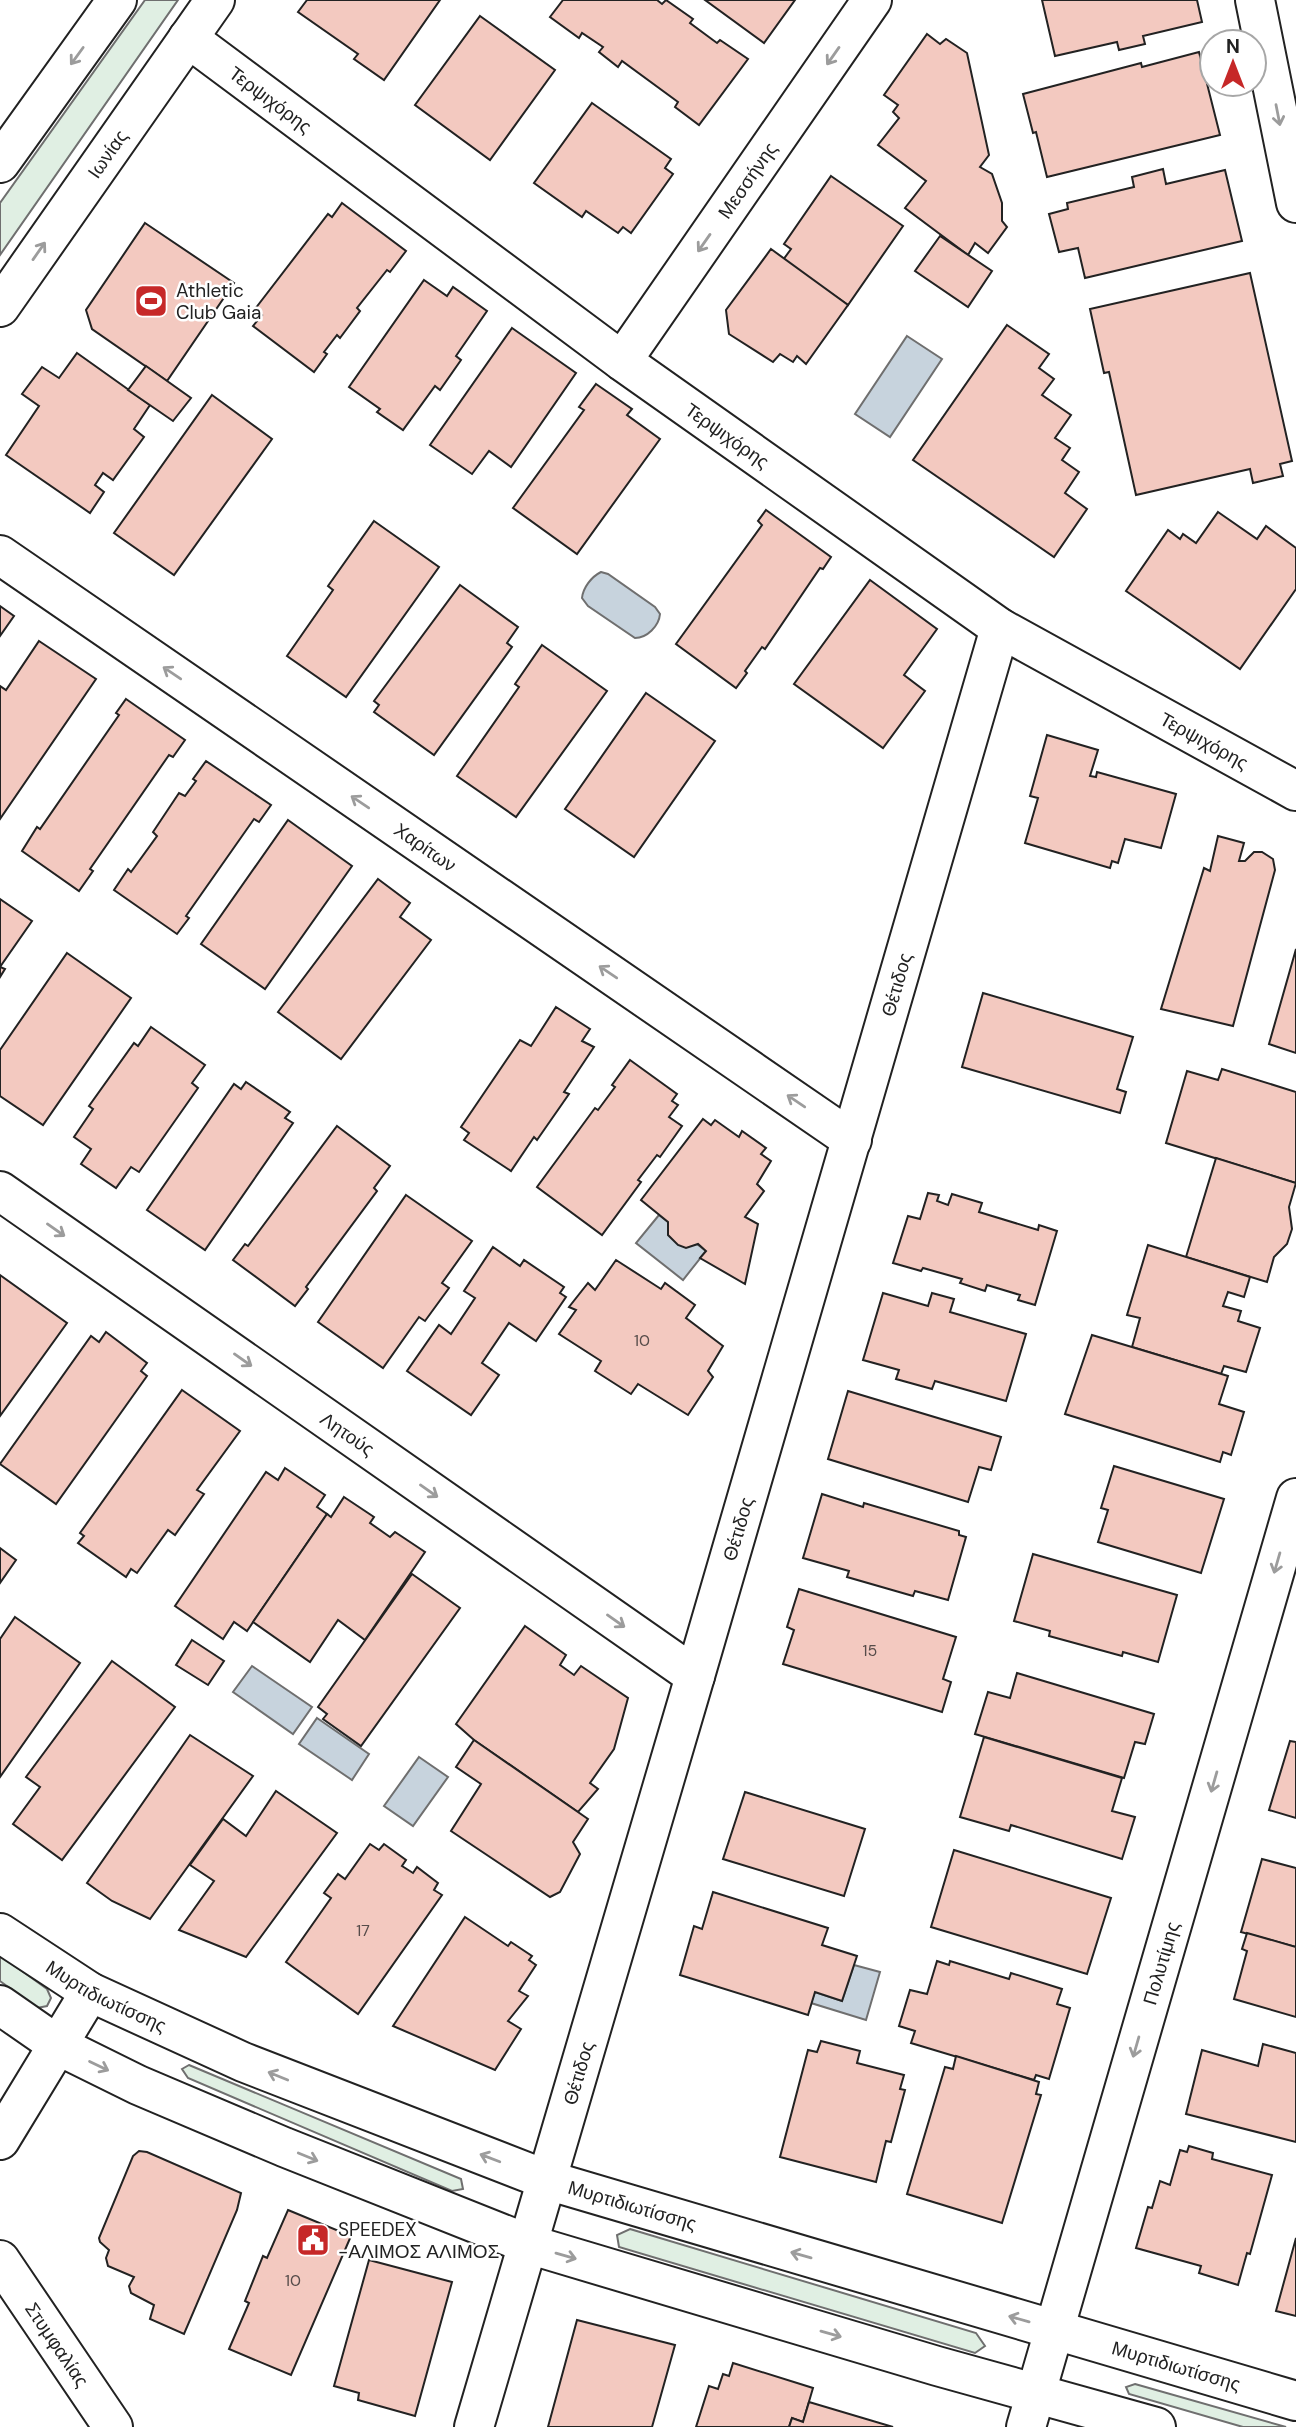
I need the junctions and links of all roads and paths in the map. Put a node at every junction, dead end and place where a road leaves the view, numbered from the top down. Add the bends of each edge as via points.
1 (117, 0) edge
2 (215, 0) edge
3 (872, 0) edge
4 (1255, 0) edge
5 (188, 38) junction
6 (0, 163) edge
7 (1296, 203) edge
8 (0, 307) edge
9 (622, 361) junction
10 (0, 555) edge
11 (1000, 628) junction
12 (1296, 791) edge
13 (852, 1140) junction
14 (0, 1191) edge
15 (1296, 1498) edge
16 (695, 1676) junction
17 (0, 1933) edge
18 (90, 1993) junction
19 (0, 2004) edge
20 (59, 2046) junction
21 (0, 2140) edge
22 (547, 2180) junction
23 (528, 2244) junction
24 (0, 2260) edge
25 (1055, 2329) junction
26 (1296, 2401) edge
27 (1031, 2410) edge
28 (113, 2427) edge
29 (474, 2427) edge
30 (1156, 2427) edge

1 -> 6 street
2 - 5 street, Ιωνίας
3 -> 9 street, Μεσσήνης
4 -> 7 street
8 -> 5 street, Ιωνίας
5 - 9 street, Τερψιχόρης
9 - 11 street, Τερψιχόρης
13 -> 10 street, Χαρίτων
11 - 12 street, Τερψιχόρης
11 - 13 street, Θέτιδος
13 - 16 street, Θέτιδος
14 -> 16 street, Λητούς
15 -> 25 street, Πολυτίμης
16 - 22 street, Θέτιδος
17 - 18 street, Μυρτιδιωτίσσης
18 - 20 street
22 -> 18 street, Μυρτιδιωτίσσης via 243,2062
19 - 20 street
20 - 21 street
20 -> 23 street via 272,2142
22 - 23 street, Θέτιδος
25 -> 22 street, Μυρτιδιωτίσσης
23 -> 27 street via 937,2366
23 - 29 street, Θέτιδος
24 - 28 street, Στυμφαλίας
25 - 26 street, Μυρτιδιωτίσσης
25 - 27 street, Πολυτίμης
27 - 30 street

